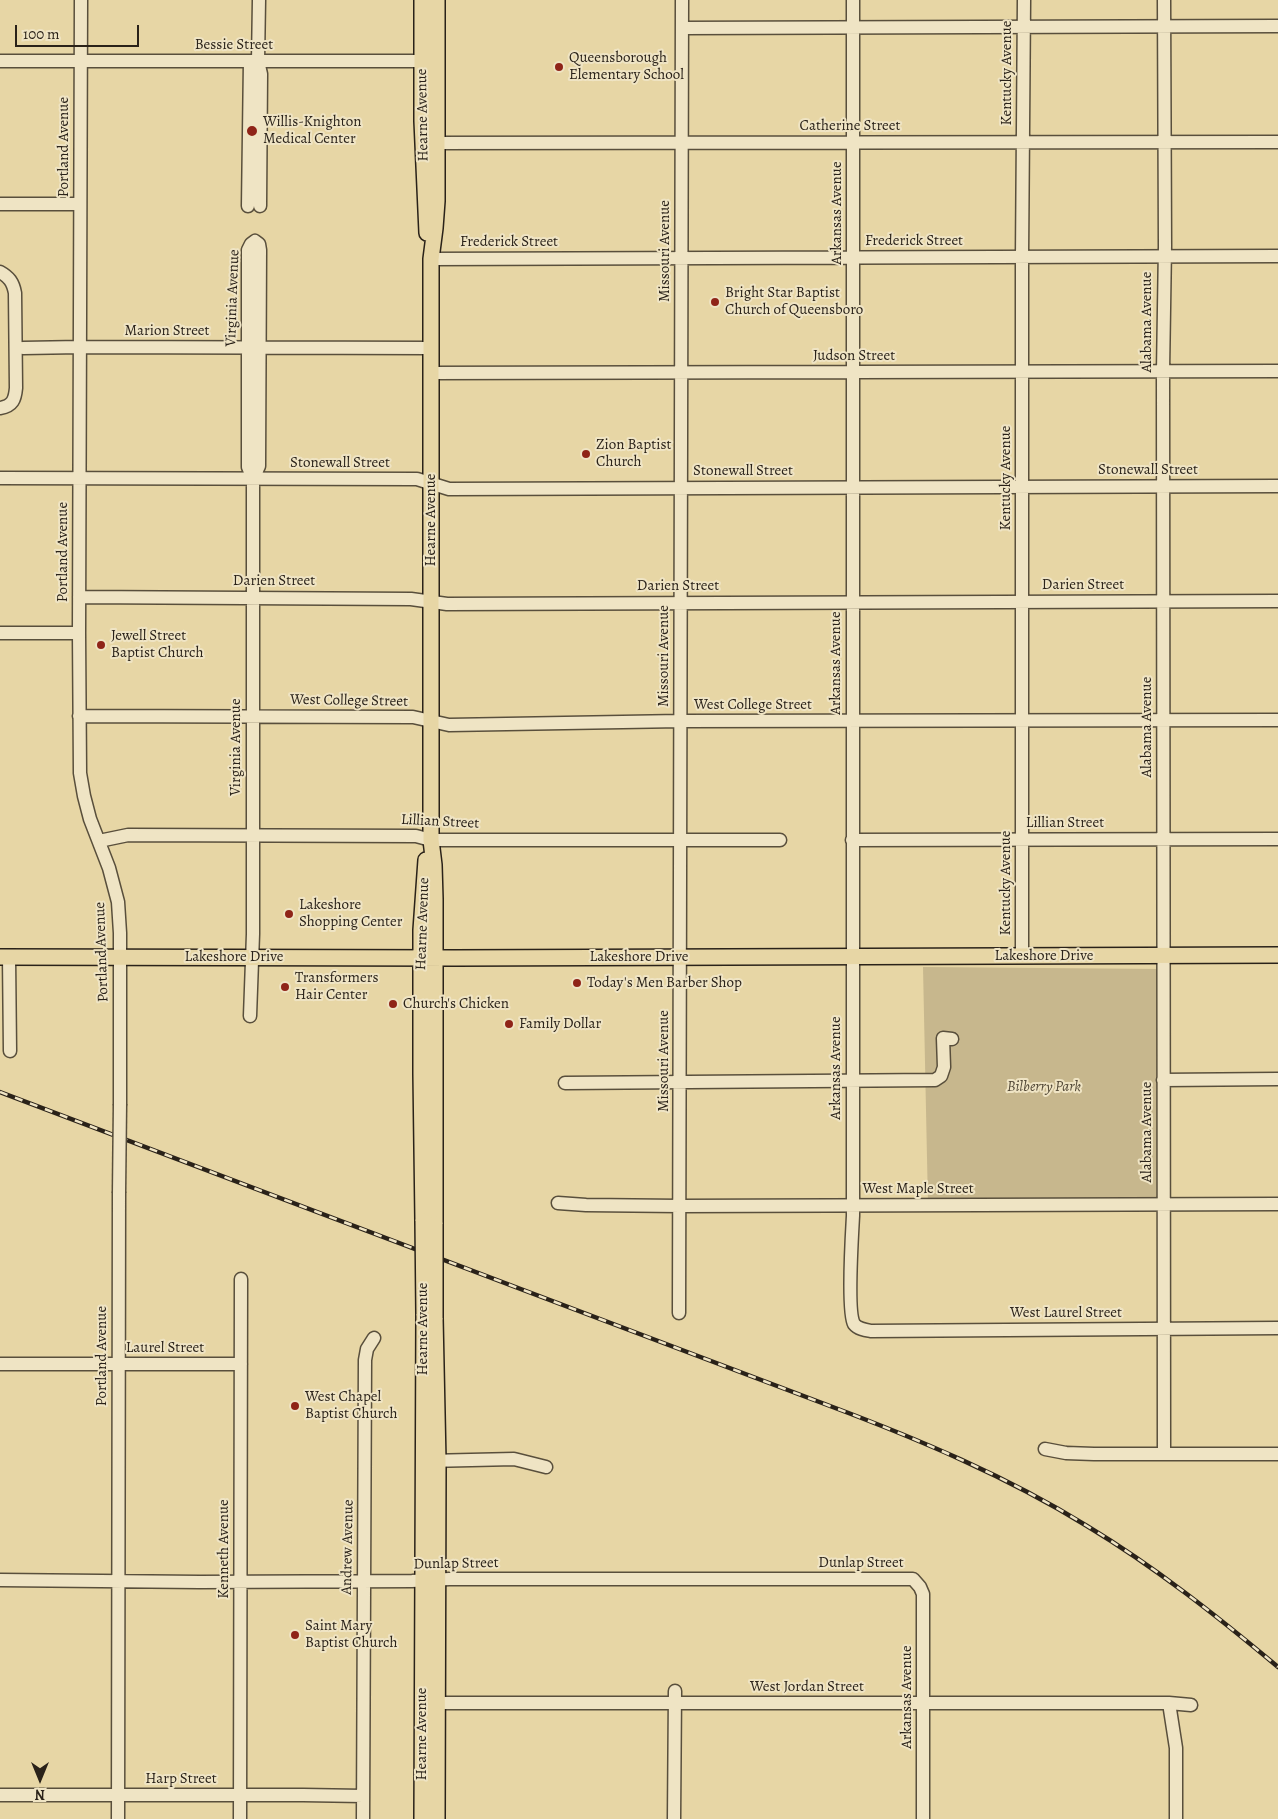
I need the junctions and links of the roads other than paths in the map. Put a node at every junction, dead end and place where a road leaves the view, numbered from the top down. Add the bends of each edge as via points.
1 (81, 0) edge
2 (259, 0) edge
3 (422, 0) edge
4 (437, 0) edge
5 (682, 0) edge
6 (854, 0) edge
7 (1024, 0) edge
8 (1164, 0) edge
9 (1164, 26) junction
10 (1278, 26) edge
11 (854, 27) junction
12 (1024, 27) junction
13 (682, 28) junction
14 (0, 61) edge
15 (81, 61) junction
16 (254, 61) junction
17 (430, 61) junction
18 (682, 142) junction
19 (854, 142) junction
20 (1024, 142) junction
21 (1164, 142) junction
22 (1278, 142) edge
23 (430, 143) junction
24 (0, 204) edge
25 (80, 204) junction
26 (254, 206) dead end
27 (1022, 256) junction
28 (1164, 256) junction
29 (1278, 256) edge
30 (681, 258) junction
31 (854, 258) junction
32 (431, 259) junction
33 (0, 272) edge
34 (80, 347) junction
35 (23, 348) dead end
36 (254, 348) junction
37 (431, 348) junction
38 (1162, 371) junction
39 (1278, 371) edge
40 (853, 372) junction
41 (1022, 372) junction
42 (431, 373) junction
43 (681, 373) junction
44 (0, 408) edge
45 (0, 478) edge
46 (80, 479) junction
47 (253, 479) junction
48 (431, 484) junction
49 (1022, 486) junction
50 (1164, 486) junction
51 (1278, 486) edge
52 (681, 487) junction
53 (852, 487) junction
54 (79, 597) junction
55 (253, 598) junction
56 (431, 601) junction
57 (1278, 601) edge
58 (681, 602) junction
59 (852, 602) junction
60 (1022, 602) junction
61 (1164, 602) junction
62 (0, 633) edge
63 (79, 633) junction
64 (79, 716) junction
65 (253, 716) junction
66 (1022, 720) junction
67 (1163, 720) junction
68 (1278, 720) edge
69 (431, 721) junction
70 (680, 721) junction
71 (852, 721) junction
72 (252, 835) junction
73 (1022, 839) junction
74 (1163, 839) junction
75 (1278, 839) edge
76 (431, 840) junction
77 (680, 840) junction
78 (780, 840) dead end
79 (852, 840) junction
80 (99, 841) junction
81 (1278, 955) edge
82 (852, 956) junction
83 (1022, 956) junction
84 (1163, 956) junction
85 (5, 957) edge
86 (120, 957) junction
87 (680, 957) junction
88 (251, 958) junction
89 (428, 958) junction
90 (250, 1016) dead end
91 (952, 1038) dead end
92 (10, 1051) dead end
93 (421, 1074) junction
94 (436, 1075) junction
95 (1278, 1079) edge
96 (852, 1080) junction
97 (1163, 1080) junction
98 (680, 1081) junction
99 (565, 1083) dead end
100 (558, 1203) dead end
101 (1278, 1204) edge
102 (1163, 1205) junction
103 (680, 1206) junction
104 (852, 1206) junction
105 (429, 1223) junction
106 (240, 1279) dead end
107 (680, 1313) dead end
108 (855, 1325) joint
109 (1278, 1328) edge
110 (1164, 1329) junction
111 (374, 1338) dead end
112 (0, 1364) edge
113 (119, 1364) junction
114 (240, 1364) junction
115 (1045, 1449) dead end
116 (1164, 1454) junction
117 (1278, 1454) edge
118 (431, 1461) junction
119 (546, 1467) dead end
120 (913, 1579) joint
121 (0, 1580) edge
122 (430, 1580) junction
123 (118, 1581) junction
124 (240, 1581) junction
125 (363, 1581) junction
126 (675, 1697) junction
127 (430, 1703) junction
128 (924, 1703) junction
129 (1169, 1703) junction
130 (1191, 1705) dead end
131 (118, 1794) junction
132 (0, 1795) edge
133 (240, 1796) junction
134 (363, 1796) junction
135 (430, 1799) junction
136 (118, 1819) edge
137 (240, 1819) edge
138 (363, 1819) edge
139 (422, 1819) edge
140 (437, 1819) edge
141 (674, 1819) edge
142 (923, 1819) edge
143 (1176, 1819) edge

1 - 15 street, Portland Avenue
2 - 16 street
3 - 17 main road, Hearne Avenue
4 - 17 main road, Hearne Avenue
5 - 13 street, Missouri Avenue
6 - 11 street, Arkansas Avenue
7 - 12 street, Kentucky Avenue
8 - 9 street, Alabama Avenue
9 - 10 street
9 - 12 street
9 - 21 street, Alabama Avenue
11 - 12 street
11 - 13 street
11 - 19 street, Arkansas Avenue
12 - 20 street, Kentucky Avenue
13 - 18 street, Missouri Avenue
14 - 15 street, Bessie Street
15 - 16 street, Bessie Street
15 - 25 street, Portland Avenue
16 - 17 street, Bessie Street
16 - 26 street
17 - 23 main road, Hearne Avenue
18 - 19 street, Catherine Street
18 - 23 street, Catherine Street
18 - 30 street, Missouri Avenue
19 - 20 street, Catherine Street
19 - 31 street, Arkansas Avenue
20 - 21 street, Catherine Street
20 - 27 street, Kentucky Avenue
21 - 22 street, Catherine Street
21 - 28 street, Alabama Avenue
23 - 32 main road, Hearne Avenue via 436,228
24 - 25 street
25 - 34 street, Portland Avenue
27 - 28 street, Frederick Street
27 - 31 street, Frederick Street
27 - 41 street, Kentucky Avenue
28 - 29 street, Frederick Street
28 - 38 street, Alabama Avenue
30 - 31 street, Frederick Street
30 - 32 street, Frederick Street
30 - 43 street, Missouri Avenue
31 - 40 street, Arkansas Avenue
32 - 37 main road, Hearne Avenue
33 - 44 street via 8,277 15,293 16,388 13,402
34 - 35 street, Marion Street
34 - 36 street, Marion Street
34 - 46 street, Portland Avenue
36 - 36 street, Virginia Avenue via 260,250 255,241 248,250
36 - 37 street, Marion Street
36 - 47 street, Virginia Avenue via 259,466
37 - 42 main road, Hearne Avenue
38 - 39 street, Judson Street
38 - 41 street, Judson Street
38 - 50 street, Alabama Avenue
40 - 41 street, Judson Street
40 - 43 street, Judson Street
40 - 53 street, Arkansas Avenue
41 - 49 street, Kentucky Avenue
42 - 43 street, Judson Street
42 - 48 main road, Hearne Avenue
43 - 52 street, Missouri Avenue
45 - 46 street, Stonewall Street
46 - 47 street, Stonewall Street
46 - 54 street, Portland Avenue
47 - 48 street, Stonewall Street via 417,479
47 - 55 street, Virginia Avenue
48 - 52 street, Stonewall Street via 449,489
48 - 56 main road, Hearne Avenue
49 - 50 street, Stonewall Street
49 - 53 street, Stonewall Street
49 - 60 street, Kentucky Avenue
50 - 51 street, Stonewall Street
50 - 61 street, Alabama Avenue
52 - 53 street, Stonewall Street
52 - 58 street, Missouri Avenue
53 - 59 street, Arkansas Avenue
54 - 55 street, Darien Street
54 - 63 street, Portland Avenue
55 - 56 street, Darien Street
55 - 65 street, Virginia Avenue
56 - 58 street, Darien Street via 447,604
56 - 69 main road, Hearne Avenue
57 - 61 street, Darien Street
58 - 59 street, Darien Street
58 - 70 street, Missouri Avenue
59 - 60 street, Darien Street
59 - 71 street, Arkansas Avenue
60 - 61 street, Darien Street
60 - 66 street, Kentucky Avenue
61 - 67 street, Alabama Avenue
62 - 63 street
63 - 64 street, Portland Avenue
64 - 65 street, West College Street
64 - 80 street, Portland Avenue via 80,773 90,819
65 - 69 street, West College Street via 413,717
65 - 72 street, Virginia Avenue
66 - 67 street, West College Street
66 - 71 street, West College Street
66 - 73 street, Kentucky Avenue
67 - 68 street, West College Street
67 - 74 street, Alabama Avenue
69 - 70 street, West College Street via 449,725
69 - 76 main road, Hearne Avenue
70 - 71 street, West College Street
70 - 77 street, Missouri Avenue
71 - 79 street, Arkansas Avenue
72 - 76 street, Lillian Street via 416,836
72 - 80 street, Lillian Street via 128,835
72 - 88 street, Virginia Avenue
73 - 74 street, Lillian Street
73 - 79 street, Lillian Street
73 - 83 street, Kentucky Avenue
74 - 75 street, Lillian Street
74 - 84 street, Alabama Avenue
76 - 77 street, Lillian Street
76 - 89 main road, Hearne Avenue via 425,868
77 - 78 street, Lillian Street
77 - 87 street, Missouri Avenue
79 - 82 street, Arkansas Avenue
80 - 86 street, Portland Avenue via 118,902
81 - 84 main road, Lakeshore Drive
82 - 83 main road, Lakeshore Drive
82 - 87 main road, Lakeshore Drive
82 - 96 street, Arkansas Avenue
83 - 84 main road, Lakeshore Drive
84 - 97 street, Alabama Avenue
85 - 86 main road, Lakeshore Drive
85 - 92 street
86 - 88 main road, Lakeshore Drive
86 - 113 street, Portland Avenue, bridge
87 - 89 main road, Lakeshore Drive
87 - 98 street, Missouri Avenue
88 - 89 main road, Lakeshore Drive
88 - 90 street, Virginia Avenue
89 - 93 main road, Hearne Avenue
89 - 94 main road, Hearne Avenue
91 - 96 street via 943,1038 944,1067 941,1076 935,1080
93 - 94 main road
93 - 105 main road, Hearne Avenue
94 - 105 main road, Hearne Avenue
95 - 97 street
96 - 98 street
96 - 104 street, Arkansas Avenue
97 - 102 street, Alabama Avenue
98 - 99 street
98 - 103 street, Missouri Avenue
100 - 103 street, West Maple Street
101 - 102 street, West Maple Street
102 - 104 street, West Maple Street
102 - 110 street, Alabama Avenue
103 - 104 street, West Maple Street
103 - 107 street, Missouri Avenue
104 - 108 street, Arkansas Avenue via 851,1312
105 - 118 main road, Hearne Avenue, bridge
106 - 114 street, Kenneth Avenue
108 - 110 street, West Laurel Street via 871,1331
109 - 110 street, West Laurel Street
110 - 116 street, Alabama Avenue
111 - 125 street, Andrew Avenue via 367,1348 365,1360
112 - 113 street, Laurel Street
113 - 114 street, Laurel Street
113 - 123 street, Portland Avenue
114 - 124 street, Kenneth Avenue
115 - 116 street via 1066,1453
116 - 117 street
118 - 119 street via 514,1459
118 - 122 main road, Hearne Avenue
120 - 122 street, Dunlap Street
120 - 128 street, Arkansas Avenue via 923,1594
121 - 123 street, Dunlap Street
122 - 125 street, Dunlap Street
122 - 127 main road, Hearne Avenue
123 - 124 street, Dunlap Street
123 - 131 street, Portland Avenue
124 - 125 street, Dunlap Street
124 - 133 street, Kenneth Avenue
125 - 134 street, Andrew Avenue
126 - 127 street, West Jordan Street
126 - 128 street, West Jordan Street
126 - 141 street
127 - 135 main road, Hearne Avenue
128 - 129 street, West Jordan Street
128 - 142 street, Arkansas Avenue
129 - 130 street, West Jordan Street
129 - 143 street via 1176,1748
131 - 132 street, Harp Street
131 - 133 street, Harp Street
131 - 136 street, Portland Avenue
133 - 134 street, Harp Street
133 - 137 street, Kenneth Avenue
134 - 138 street, Andrew Avenue
135 - 139 main road, Hearne Avenue
135 - 140 main road, Hearne Avenue

